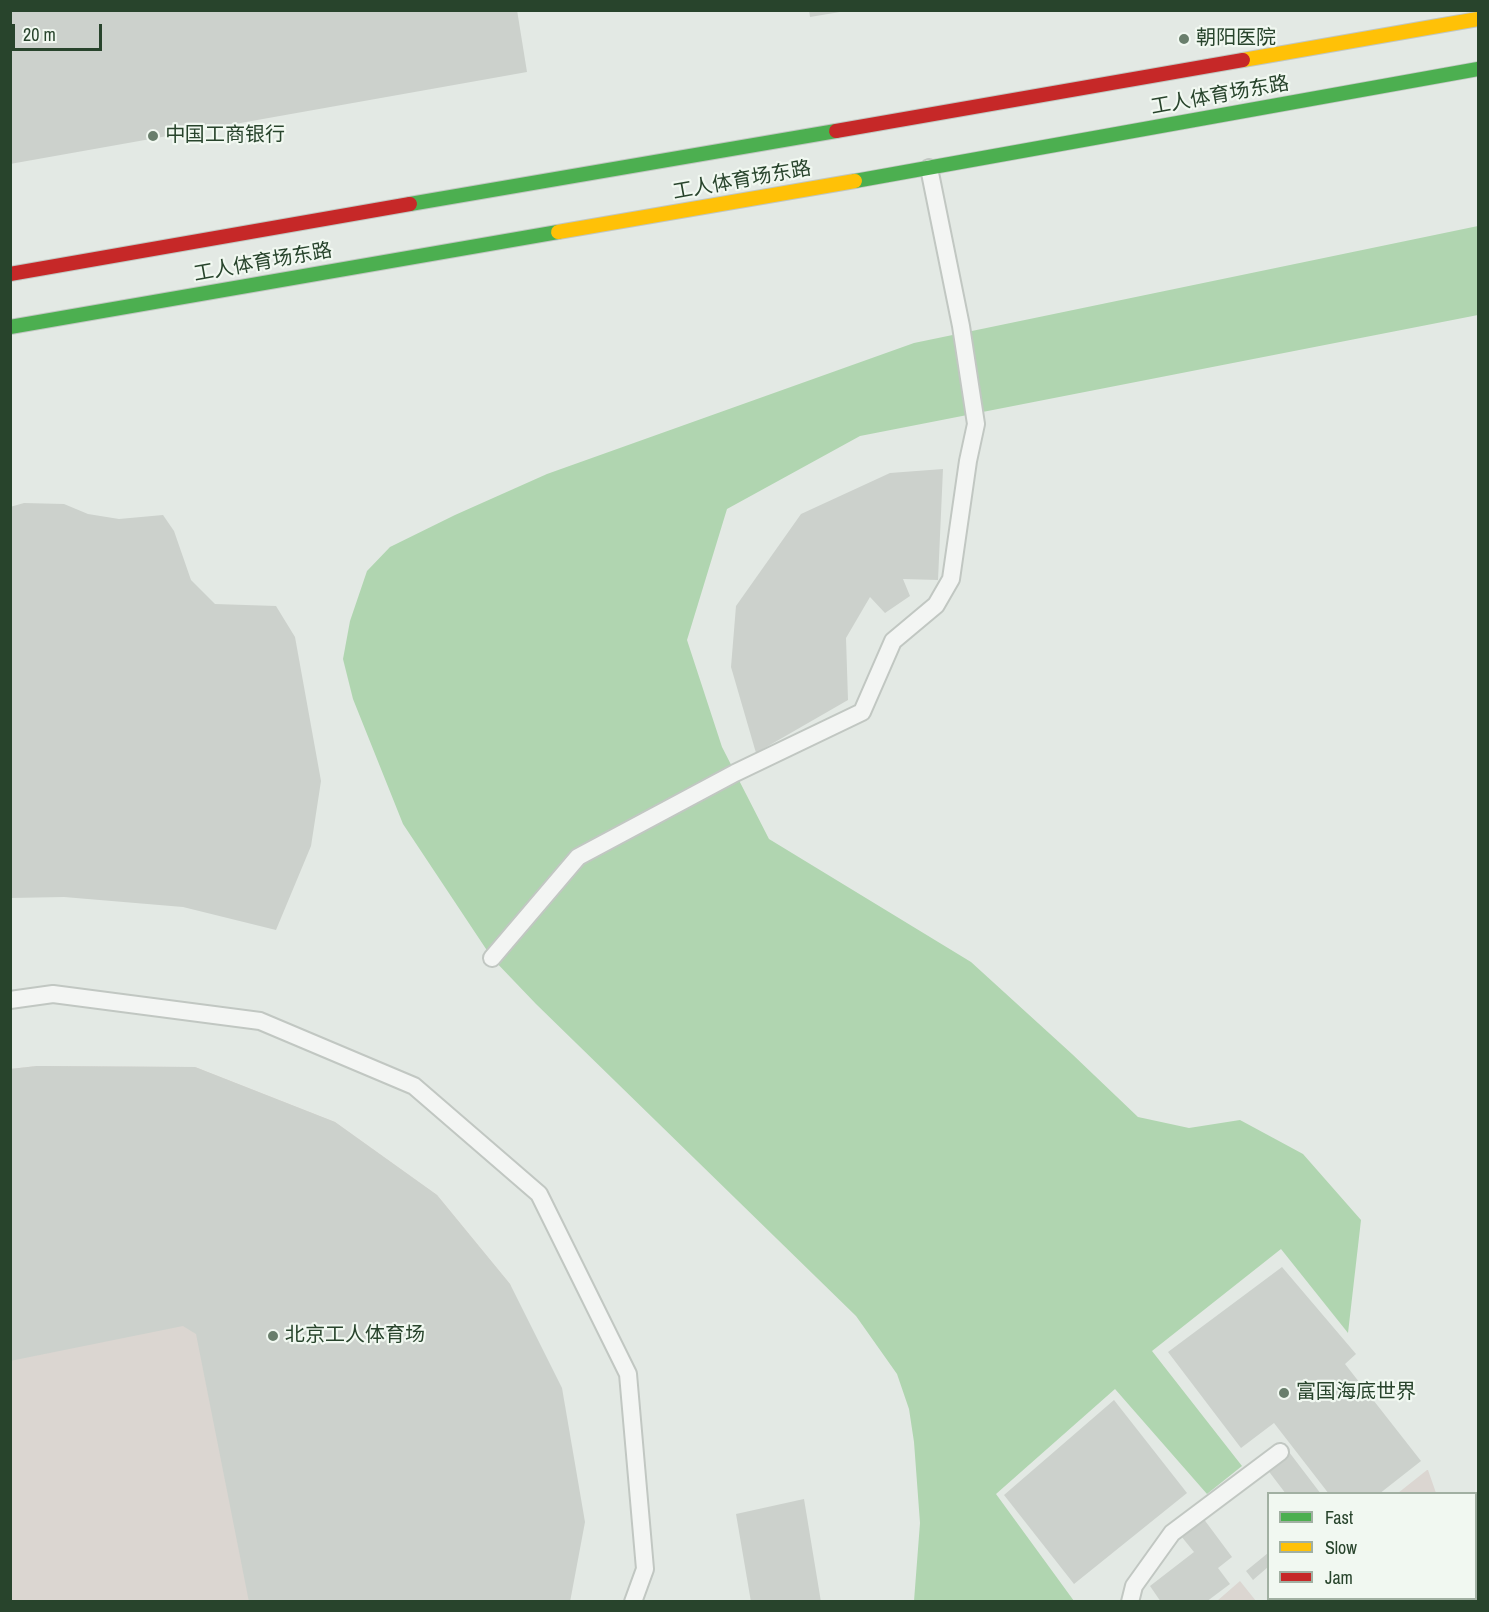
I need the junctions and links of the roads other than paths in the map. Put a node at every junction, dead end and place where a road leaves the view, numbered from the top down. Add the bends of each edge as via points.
1 (1479, 19) edge
2 (1479, 69) edge
3 (929, 168) junction
4 (10, 274) edge
5 (10, 327) edge
6 (492, 958) dead end
7 (10, 1000) edge
8 (1280, 1452) dead end
9 (633, 1602) edge
10 (1130, 1602) edge

1 - 4 main road, 工人体育场东路
2 - 3 main road, 工人体育场东路
3 - 5 main road, 工人体育场东路
3 - 6 lane via 961,326 975,424 951,579 936,604 892,641 862,712 735,773 578,857
7 - 9 lane via 52,994 260,1022 414,1086 539,1194 628,1374 645,1569
8 - 10 lane via 1172,1533 1134,1586

